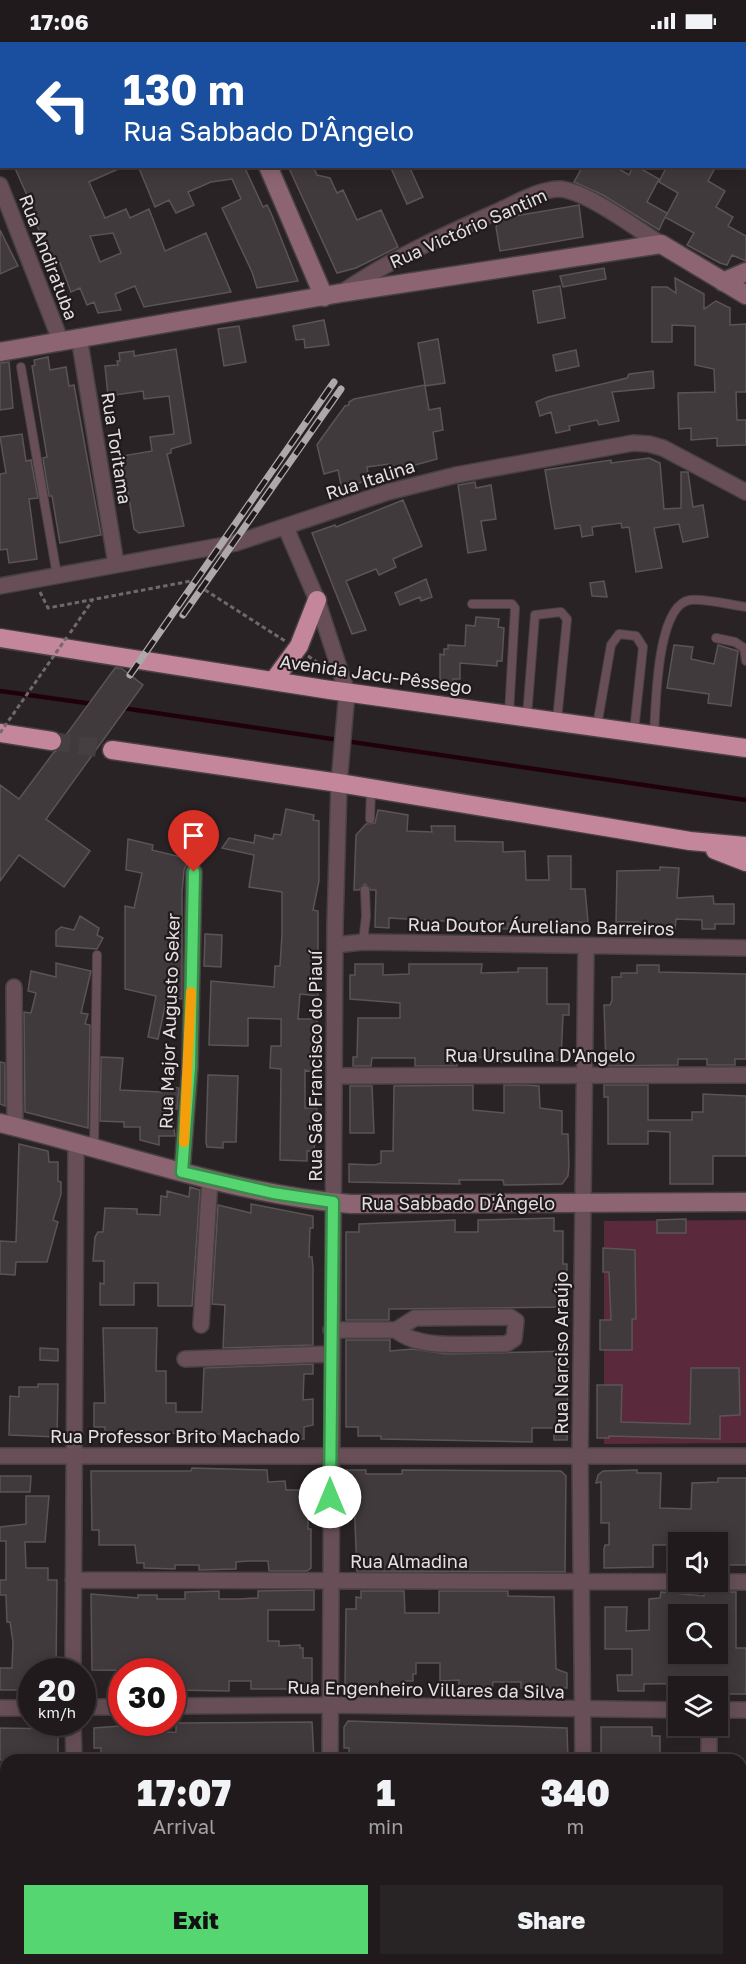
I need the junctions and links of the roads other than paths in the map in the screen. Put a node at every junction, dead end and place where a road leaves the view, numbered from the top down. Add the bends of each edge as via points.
1 (269, 168) edge
2 (0, 185) edge
3 (661, 244) junction
4 (746, 272) edge
5 (723, 282) junction
6 (333, 295) junction
7 (746, 295) edge
8 (79, 338) junction
9 (61, 342) junction
10 (0, 352) edge
11 (21, 367) dead end
12 (746, 492) edge
13 (286, 528) junction
14 (116, 564) junction
15 (57, 575) junction
16 (0, 586) edge
17 (316, 600) junction
18 (472, 604) dead end
19 (746, 607) edge
20 (0, 638) edge
21 (716, 638) dead end
22 (746, 661) edge
23 (274, 680) junction
24 (342, 697) junction
25 (509, 714) junction
26 (527, 716) junction
27 (557, 720) junction
28 (597, 726) junction
29 (634, 731) junction
30 (0, 733) edge
31 (654, 734) junction
32 (52, 741) tunnel mouth
33 (746, 748) edge
34 (112, 750) tunnel mouth
35 (339, 783) junction
36 (371, 788) junction
37 (370, 819) dead end
38 (690, 841) junction
39 (746, 846) edge
40 (746, 861) edge
41 (194, 872) dead end
42 (365, 890) dead end
43 (363, 942) junction
44 (335, 945) junction
45 (586, 946) junction
46 (746, 948) edge
47 (97, 955) dead end
48 (14, 987) dead end
49 (584, 1074) junction
50 (746, 1075) edge
51 (334, 1076) junction
52 (8, 1124) edge
53 (85, 1144) junction
54 (182, 1172) junction
55 (210, 1178) junction
56 (333, 1202) junction
57 (582, 1203) junction
58 (746, 1203) edge
59 (201, 1325) dead end
60 (331, 1330) junction
61 (396, 1330) junction
62 (330, 1354) junction
63 (185, 1359) dead end
64 (0, 1456) edge
65 (72, 1456) junction
66 (330, 1456) junction
67 (580, 1456) junction
68 (746, 1456) edge
69 (73, 1580) junction
70 (329, 1581) junction
71 (582, 1581) junction
72 (746, 1582) edge
73 (73, 1658) edge
74 (329, 1705) junction
75 (186, 1706) edge
76 (0, 1708) edge
77 (18, 1708) edge
78 (668, 1710) edge
79 (728, 1710) edge
80 (746, 1710) edge
81 (583, 1711) junction
82 (73, 1736) edge
83 (709, 1736) edge
84 (74, 1754) edge
85 (330, 1754) edge
86 (583, 1754) edge
87 (709, 1754) edge

1 - 6 street
2 - 9 street, Rua Andiratuba
3 - 5 street, Rua Victório Santim
3 - 6 street, Rua Victório Santim
3 - 6 street, Rua Victório Santim via 579,195 559,189 525,199 451,232
4 - 5 street
5 - 7 street, Rua Victório Santim
6 - 8 street, Rua Victório Santim
8 - 9 street, Rua Victório Santim
8 - 14 street, Rua Toritama
9 - 10 street, Rua Victório Santim
11 - 15 lane
12 - 13 street, Rua Italina via 663,448 633,444 427,482
13 - 14 street, Rua Italina via 236,543
13 - 17 street, Rua São Francisco do Piauí
14 - 15 street, Rua Italina
15 - 16 street, Rua Italina
17 - 23 highway via 297,648
17 - 24 street, Rua São Francisco do Piauí
18 - 25 lane via 512,604 515,608
19 - 31 lane via 690,600 678,605 668,620
20 - 23 highway, Avenida Jacu-Pêssego
21 - 22 lane via 744,648
23 - 24 highway, Avenida Jacu-Pêssego
24 - 25 highway, Avenida Jacu-Pêssego
24 - 35 street, Rua São Francisco do Piauí
25 - 26 highway, Avenida Jacu-Pêssego
26 - 27 highway, Avenida Jacu-Pêssego
26 - 27 lane via 534,618 538,614 561,612 567,619
27 - 28 highway, Avenida Jacu-Pêssego
28 - 29 highway, Avenida Jacu-Pêssego
28 - 29 lane via 611,645 619,634 636,636 643,647
29 - 31 highway, Avenida Jacu-Pêssego
30 - 32 highway
31 - 33 highway, Avenida Jacu-Pêssego
34 - 35 highway
35 - 36 highway
35 - 44 street, Rua São Francisco do Piauí
36 - 37 lane
36 - 38 highway
38 - 39 highway
38 - 40 highway
41 - 54 street, Rua Major Augusto Seker via 190,1067
42 - 43 lane
43 - 44 street, Rua Doutor Áureliano Barreiros
43 - 45 street, Rua Doutor Áureliano Barreiros
44 - 51 street, Rua São Francisco do Piauí
45 - 46 street, Rua Doutor Áureliano Barreiros
45 - 49 street, Rua Narciso Araújo
47 - 53 lane
48 - 52 street
49 - 50 street, Rua Ursulina D'Angelo
49 - 51 street, Rua Ursulina D'Angelo
49 - 57 street, Rua Narciso Araújo
51 - 56 street, Rua São Francisco do Piauí
52 - 53 street, Rua Sabbado D'Ângelo
53 - 54 street, Rua Sabbado D'Ângelo
53 - 65 street
54 - 55 street, Rua Sabbado D'Ângelo
55 - 56 street, Rua Sabbado D'Ângelo
55 - 59 street
56 - 57 street, Rua Sabbado D'Ângelo
56 - 60 street, Rua São Francisco do Piauí
57 - 58 street, Rua Sabbado D'Ângelo
57 - 67 street, Rua Narciso Araújo
60 - 61 street
60 - 62 street, Rua São Francisco do Piauí
61 - 61 street via 416,1318 510,1317 516,1321 514,1339 506,1344 420,1343
62 - 63 street
62 - 66 street, Rua São Francisco do Piauí
64 - 65 street, Rua Professor Brito Machado
65 - 66 street, Rua Professor Brito Machado
65 - 69 street
66 - 67 street, Rua Professor Brito Machado
66 - 70 street, Rua São Francisco do Piauí
67 - 68 street, Rua Professor Brito Machado
67 - 71 street, Rua Narciso Araújo
69 - 70 street, Rua Almadina
69 - 73 street
70 - 71 street, Rua Almadina
70 - 74 street, Rua São Francisco do Piauí
71 - 72 street, Rua Almadina
71 - 81 street, Rua Narciso Araújo
74 - 75 street, Rua Engenheiro Villares da Silva
74 - 81 street, Rua Engenheiro Villares da Silva
74 - 85 street, Rua São Francisco do Piauí
76 - 77 street
78 - 81 street, Rua Engenheiro Villares da Silva
79 - 80 street
81 - 86 street, Rua Narciso Araújo
82 - 84 street
83 - 87 street

